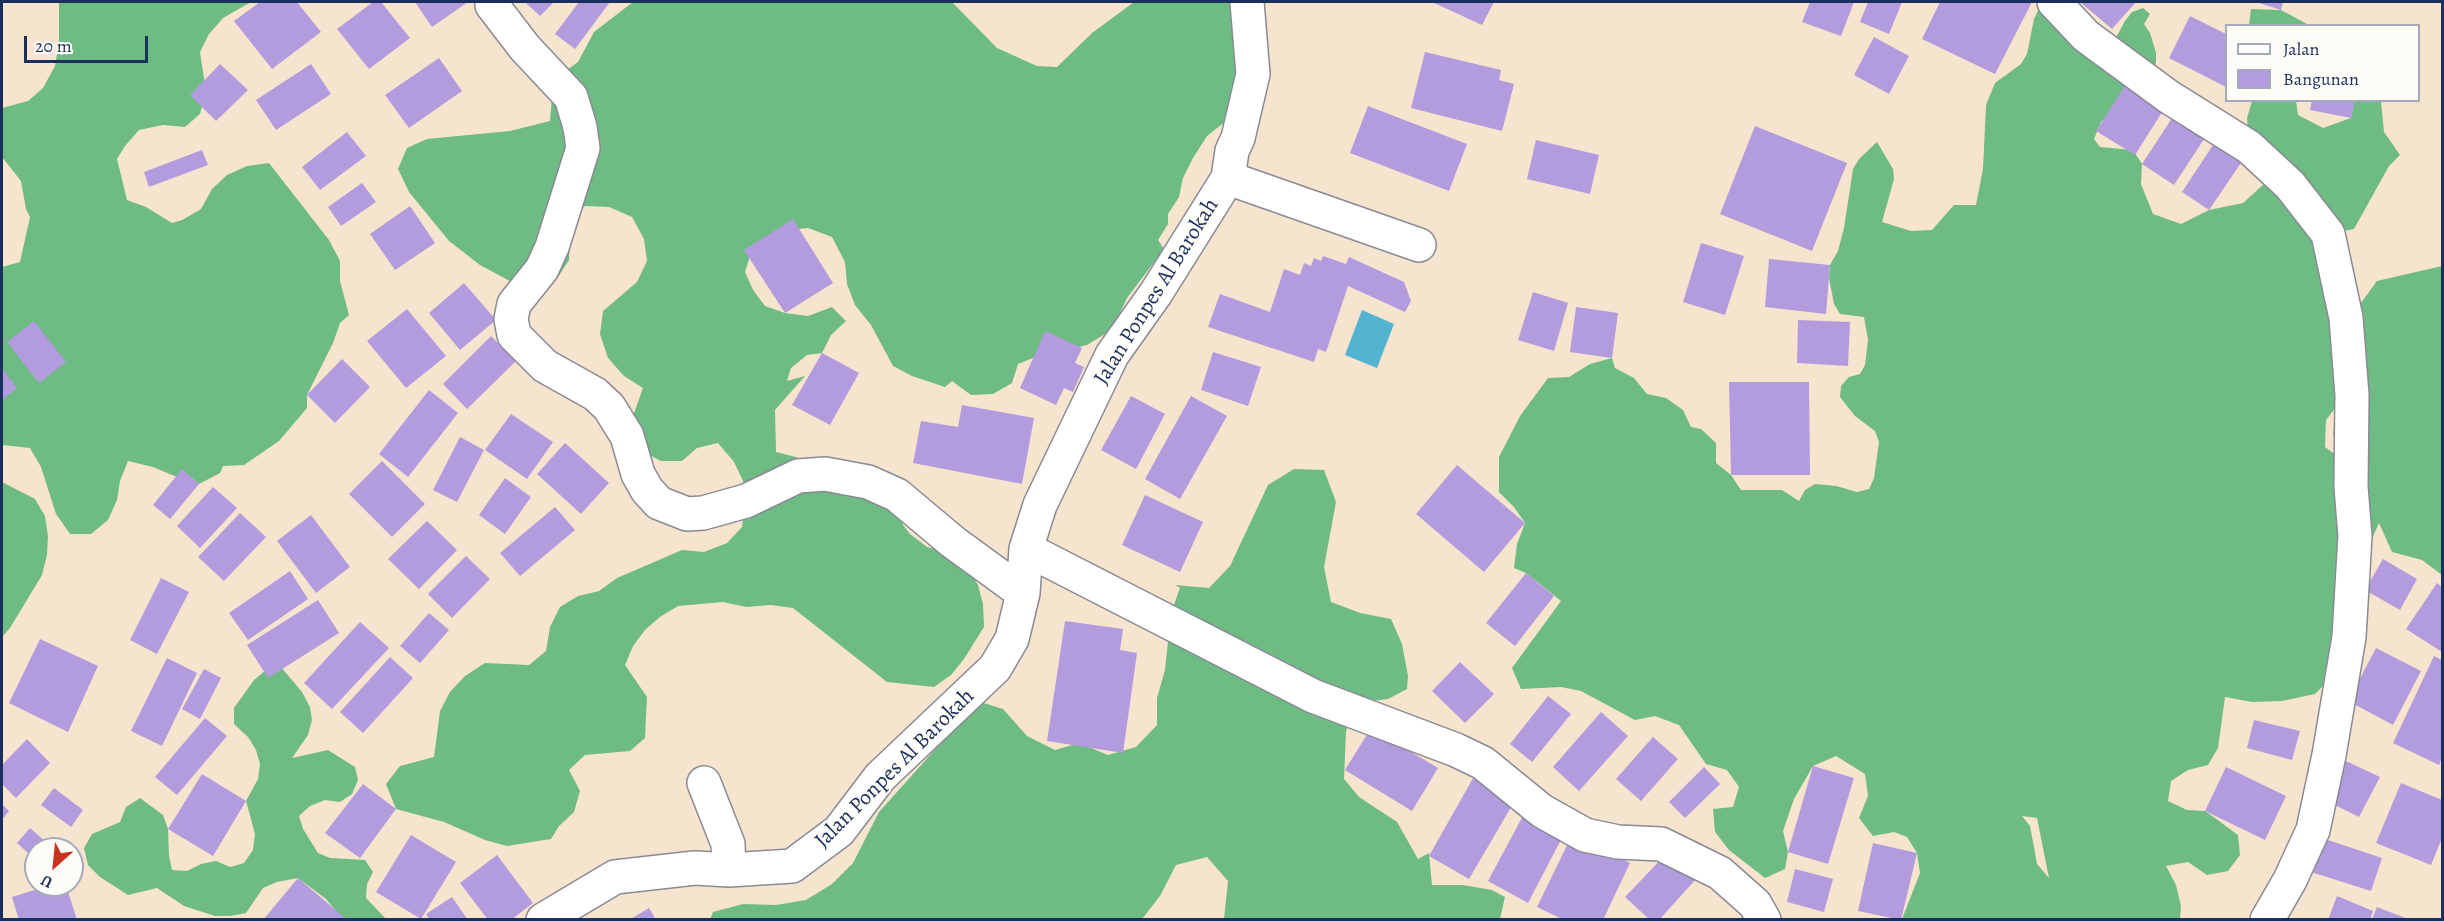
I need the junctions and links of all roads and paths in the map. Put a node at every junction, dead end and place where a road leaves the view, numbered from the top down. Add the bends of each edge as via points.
1 (1247, 2) edge
2 (2054, 2) edge
3 (492, 5) dead end
4 (1228, 178) junction
5 (1419, 245) dead end
6 (1026, 549) junction
7 (1023, 593) junction
8 (704, 783) dead end
9 (729, 870) junction
10 (543, 920) edge
11 (1764, 920) edge
12 (2267, 920) edge

1 - 4 street, Jalan Ponpes Al Barokah via 1253,74
2 - 12 street via 2086,36 2169,97 2249,147 2290,185 2328,234 2346,318 2352,395 2355,536 2349,637 2313,830
3 - 7 street via 571,97 583,148 552,247 542,269 514,304 514,335 545,366 595,394 609,407 627,436 647,490 659,503 687,514 746,501 798,476 825,474 868,482 897,495
4 - 5 street
4 - 6 street, Jalan Ponpes Al Barokah via 1112,355 1040,505
6 - 7 street, Jalan Ponpes Al Barokah
6 - 11 street via 1313,696 1474,759 1542,811 1585,835 1618,842 1661,844 1720,873 1755,904
7 - 9 street, Jalan Ponpes Al Barokah via 1012,639 995,668 880,777 839,831 792,866
8 - 9 street via 729,844
9 - 10 street, Jalan Ponpes Al Barokah via 695,868 615,877

